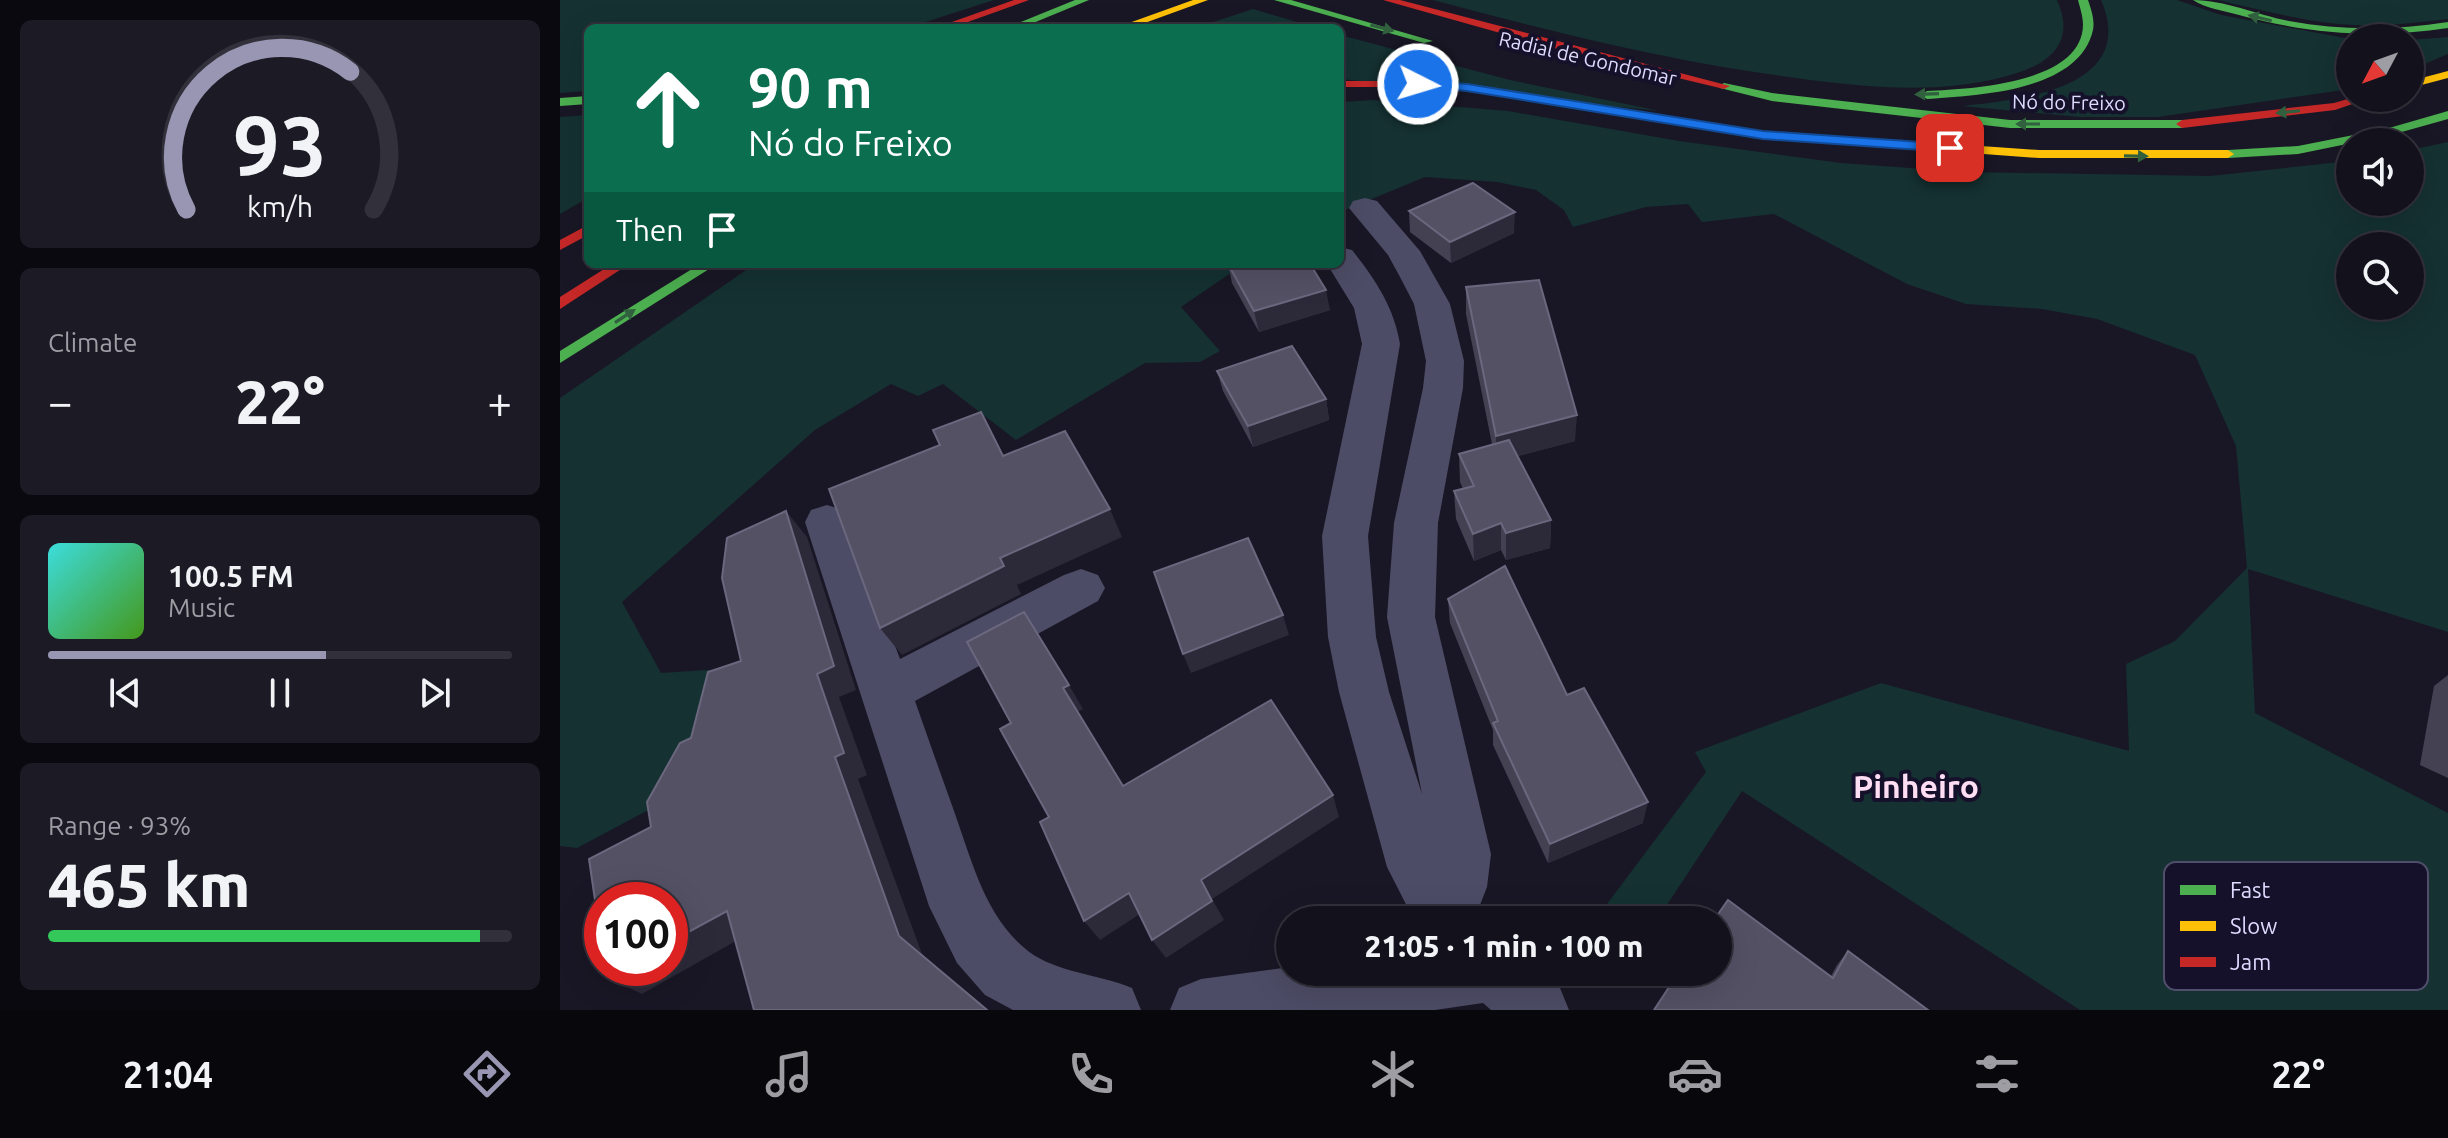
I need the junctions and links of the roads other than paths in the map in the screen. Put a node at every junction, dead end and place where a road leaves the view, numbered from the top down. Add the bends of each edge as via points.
1 (1024, 0) edge
2 (1084, 0) edge
3 (1203, 0) edge
4 (1279, 0) edge
5 (1388, 0) edge
6 (2083, 0) edge
7 (2198, 0) edge
8 (952, 24) edge
9 (1021, 24) edge
10 (1133, 24) edge
11 (2448, 25) edge
12 (1445, 46) dead end
13 (2448, 74) edge
14 (2424, 81) edge
15 (1344, 84) edge
16 (1772, 97) junction
17 (584, 100) edge
18 (560, 102) edge
19 (1697, 105) dead end
20 (2336, 106) edge
21 (2448, 115) edge
22 (1891, 144) junction
23 (1365, 208) dead end
24 (584, 231) edge
25 (560, 246) edge
26 (1344, 263) edge
27 (616, 268) edge
28 (704, 268) edge
29 (560, 304) edge
30 (560, 358) edge
31 (827, 522) edge
32 (1081, 588) dead end
33 (886, 691) junction
34 (1440, 906) edge
35 (1452, 906) edge
36 (1385, 986) edge
37 (1509, 986) edge
38 (1110, 1010) edge
39 (1201, 1010) edge
40 (1538, 1010) edge

1 - 8 highway
2 - 9 highway
3 - 10 highway
4 -> 12 highway
5 - 16 highway, Radial de Gondomar
6 -> 16 highway via 2091,20 2086,38 2075,56 2038,78 1977,93
11 -> 7 highway via 2363,32 2257,17
13 - 14 highway
15 - 22 highway via 1467,88 1763,135
20 -> 16 highway, Nó do Freixo via 2154,125 2010,124
17 - 18 highway
19 - 22 highway, Radial de Gondomar
22 -> 21 highway via 2039,154 2228,154 2298,150
23 - 35 street via 1418,277 1432,304 1445,361 1416,523 1411,617 1462,854
24 - 25 highway
26 - 34 street via 1370,300 1381,344 1345,536 1352,637 1416,867
27 - 29 highway
30 -> 28 highway
31 - 33 street
32 - 33 street
33 - 38 street via 958,906 978,942 1007,973 1050,996
36 - 39 street
37 - 40 street

